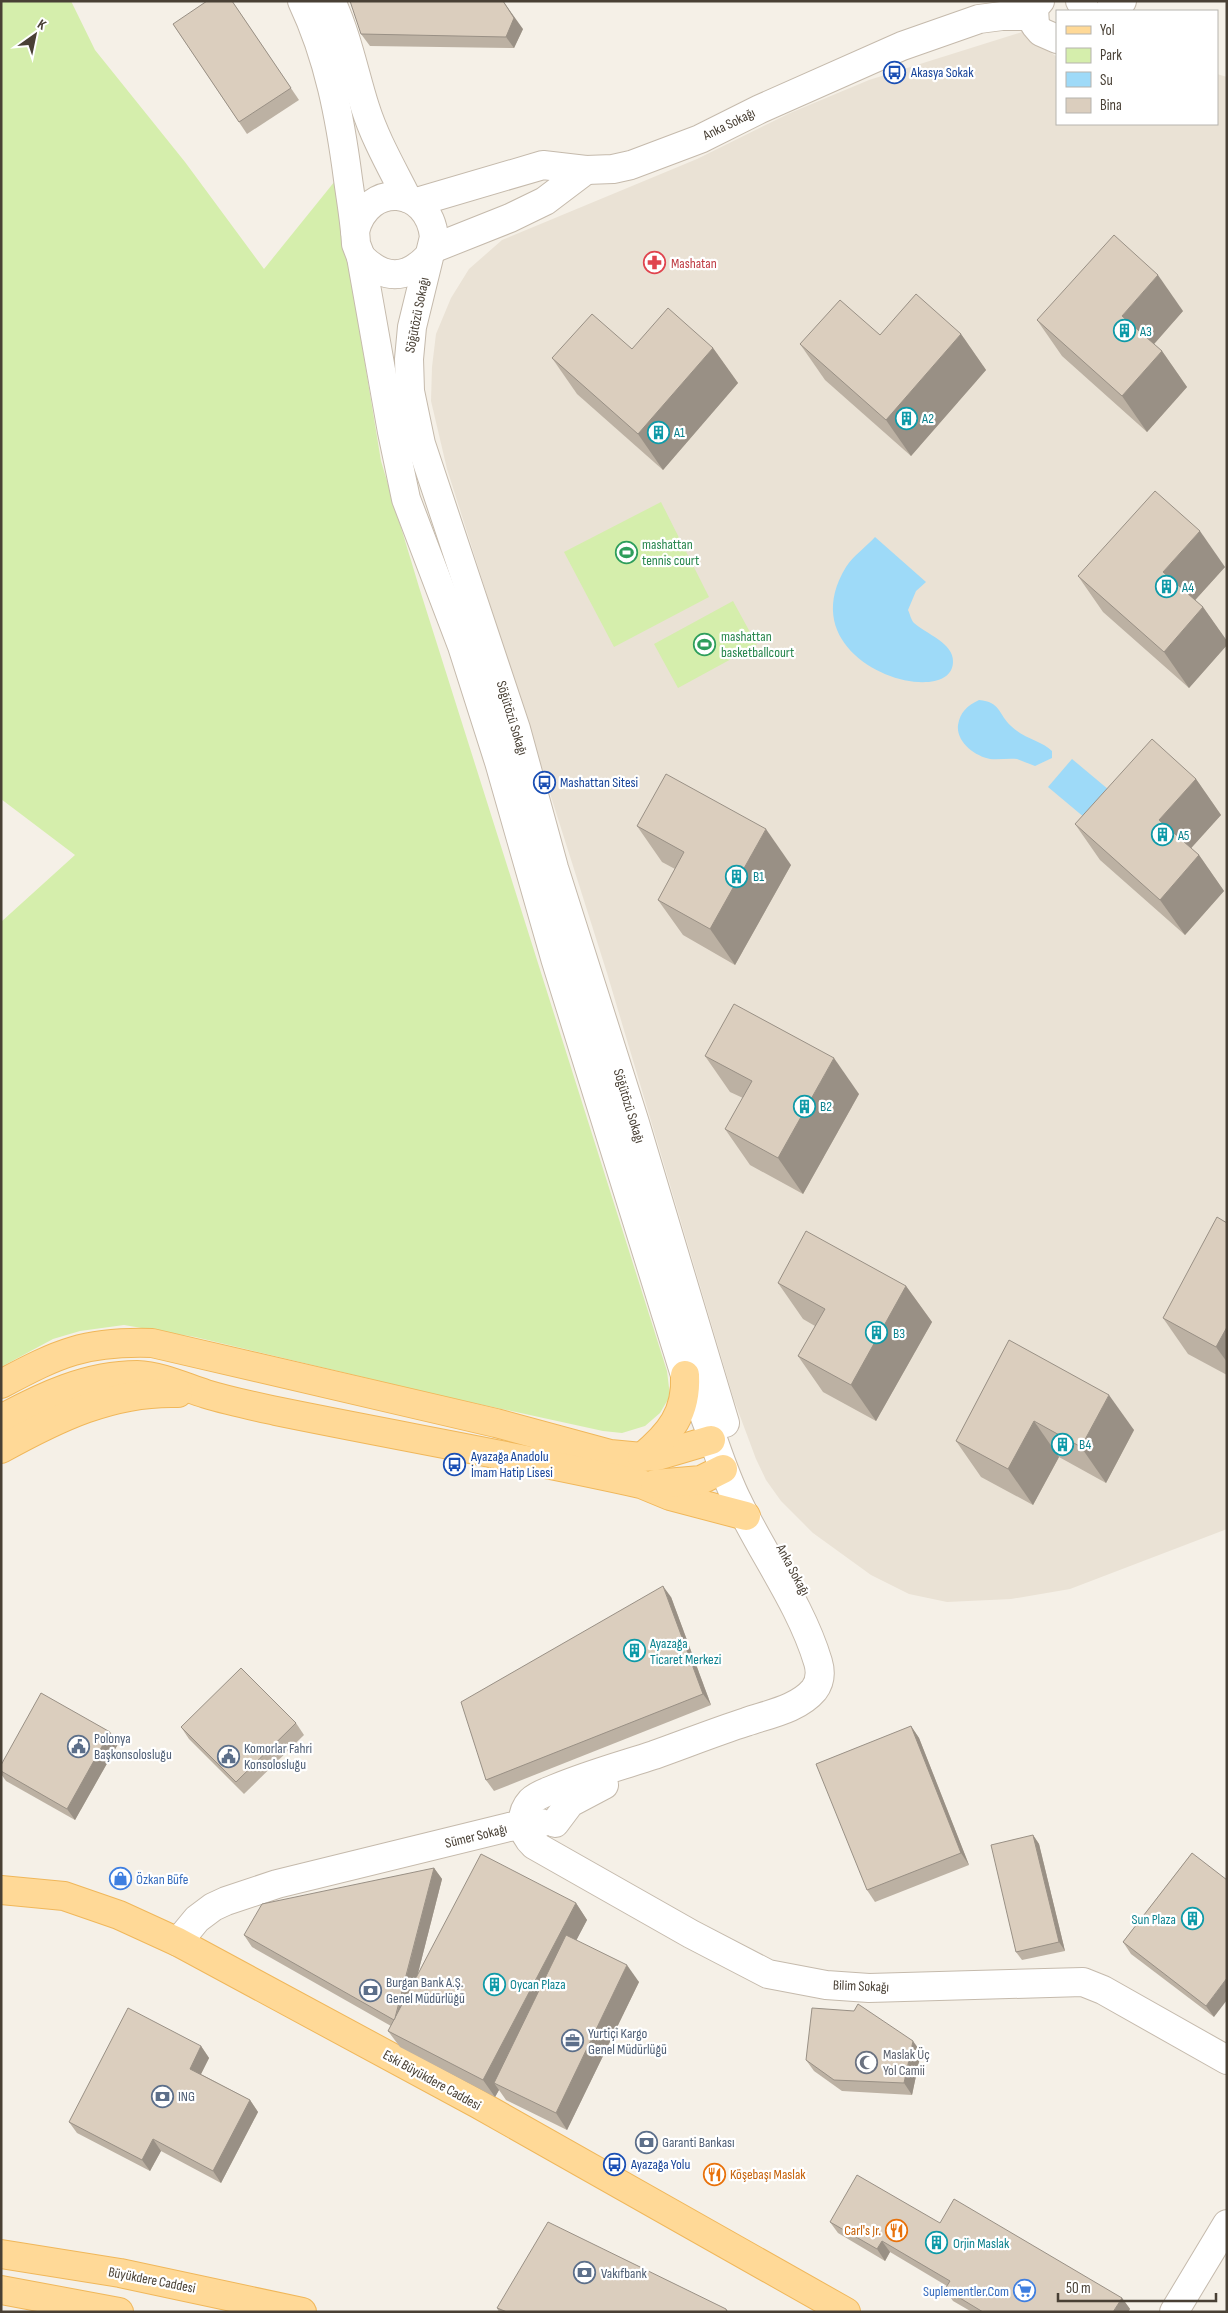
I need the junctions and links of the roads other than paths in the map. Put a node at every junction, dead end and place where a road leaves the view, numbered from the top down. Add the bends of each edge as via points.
1 (302, 1) edge
2 (331, 1) edge
3 (1122, 1) edge
4 (1036, 9) edge
5 (1110, 10) edge
6 (1056, 38) edge
7 (586, 170) junction
8 (412, 200) junction
9 (355, 231) junction
10 (430, 253) junction
11 (362, 257) junction
12 (685, 1375) junction
13 (1, 1384) edge
14 (207, 1394) junction
15 (1, 1419) edge
16 (1, 1449) edge
17 (723, 1452) junction
18 (642, 1457) junction
19 (641, 1484) junction
20 (746, 1516) junction
21 (824, 1693) junction
22 (555, 1823) junction
23 (523, 1825) junction
24 (1, 1890) edge
25 (178, 1942) junction
26 (1227, 2048) edge
27 (1227, 2060) edge
28 (1227, 2224) edge
29 (1227, 2252) edge
30 (1, 2254) edge
31 (1, 2290) edge
32 (119, 2312) edge
33 (302, 2312) edge
34 (819, 2312) edge
35 (826, 2312) edge
36 (846, 2312) edge
37 (1174, 2312) edge
38 (1192, 2312) edge

1 - 9 street, Söğütözü Sokağı via 333,85
2 - 8 street, Söğütözü Sokağı via 378,141
3 - 5 street
4 - 6 street via 1034,25 1041,32
4 - 7 street, Anka Sokağı via 978,19 945,30 760,109 700,139 613,169
7 - 8 street, Anka Sokağı via 543,165
7 - 10 street via 545,201
8 - 9 street via 396,196 373,202 364,210
8 - 10 street, Söğütözü Sokağı via 429,215 433,226
9 - 11 street, Söğütözü Sokağı
10 - 11 street via 408,273 395,275 371,267
10 - 17 street, Söğütözü Sokağı via 412,327 409,360 410,391 421,444 516,729 554,868 635,1123
11 - 12 street, Söğütözü Sokağı via 406,499 462,646 499,762 555,958
12 - 17 street, Söğütözü Sokağı
12 - 18 main road via 684,1402 679,1414 670,1431
13 - 18 main road via 51,1359 87,1346 117,1342 152,1343 496,1423 610,1454
14 - 15 main road via 156,1378 119,1376 54,1393
14 - 16 main road via 170,1393 110,1400 67,1415
14 - 19 main road
17 - 18 main road
17 - 19 main road via 701,1480
17 - 20 street, Anka Sokağı
17 - 21 street, Anka Sokağı via 741,1472 793,1566 830,1647 836,1676
19 - 20 main road via 670,1496
20 - 21 street, Anka Sokağı via 812,1646
21 - 22 street via 809,1715 609,1783 570,1803
21 - 23 street, Sümer Sokağı via 808,1696 787,1708 580,1778 540,1795 525,1810
22 - 23 street
22 - 26 street, Bilim Sokağı via 560,1837 586,1859 773,1960 812,1970 872,1974 1090,1973
23 - 25 street, Sümer Sokağı via 278,1884 226,1901 197,1919
23 - 27 street, Bilim Sokağı via 526,1838 544,1851 768,1974 819,1984 869,1988 1083,1982
24 - 25 main road, Eski Büyükdere Caddesi via 64,1896
25 - 36 main road, Eski Büyükdere Caddesi via 478,2104
28 - 37 street
29 - 38 street
30 - 33 main road, Büyükdere Caddesi via 120,2273
31 - 32 main road
34 - 35 main road

